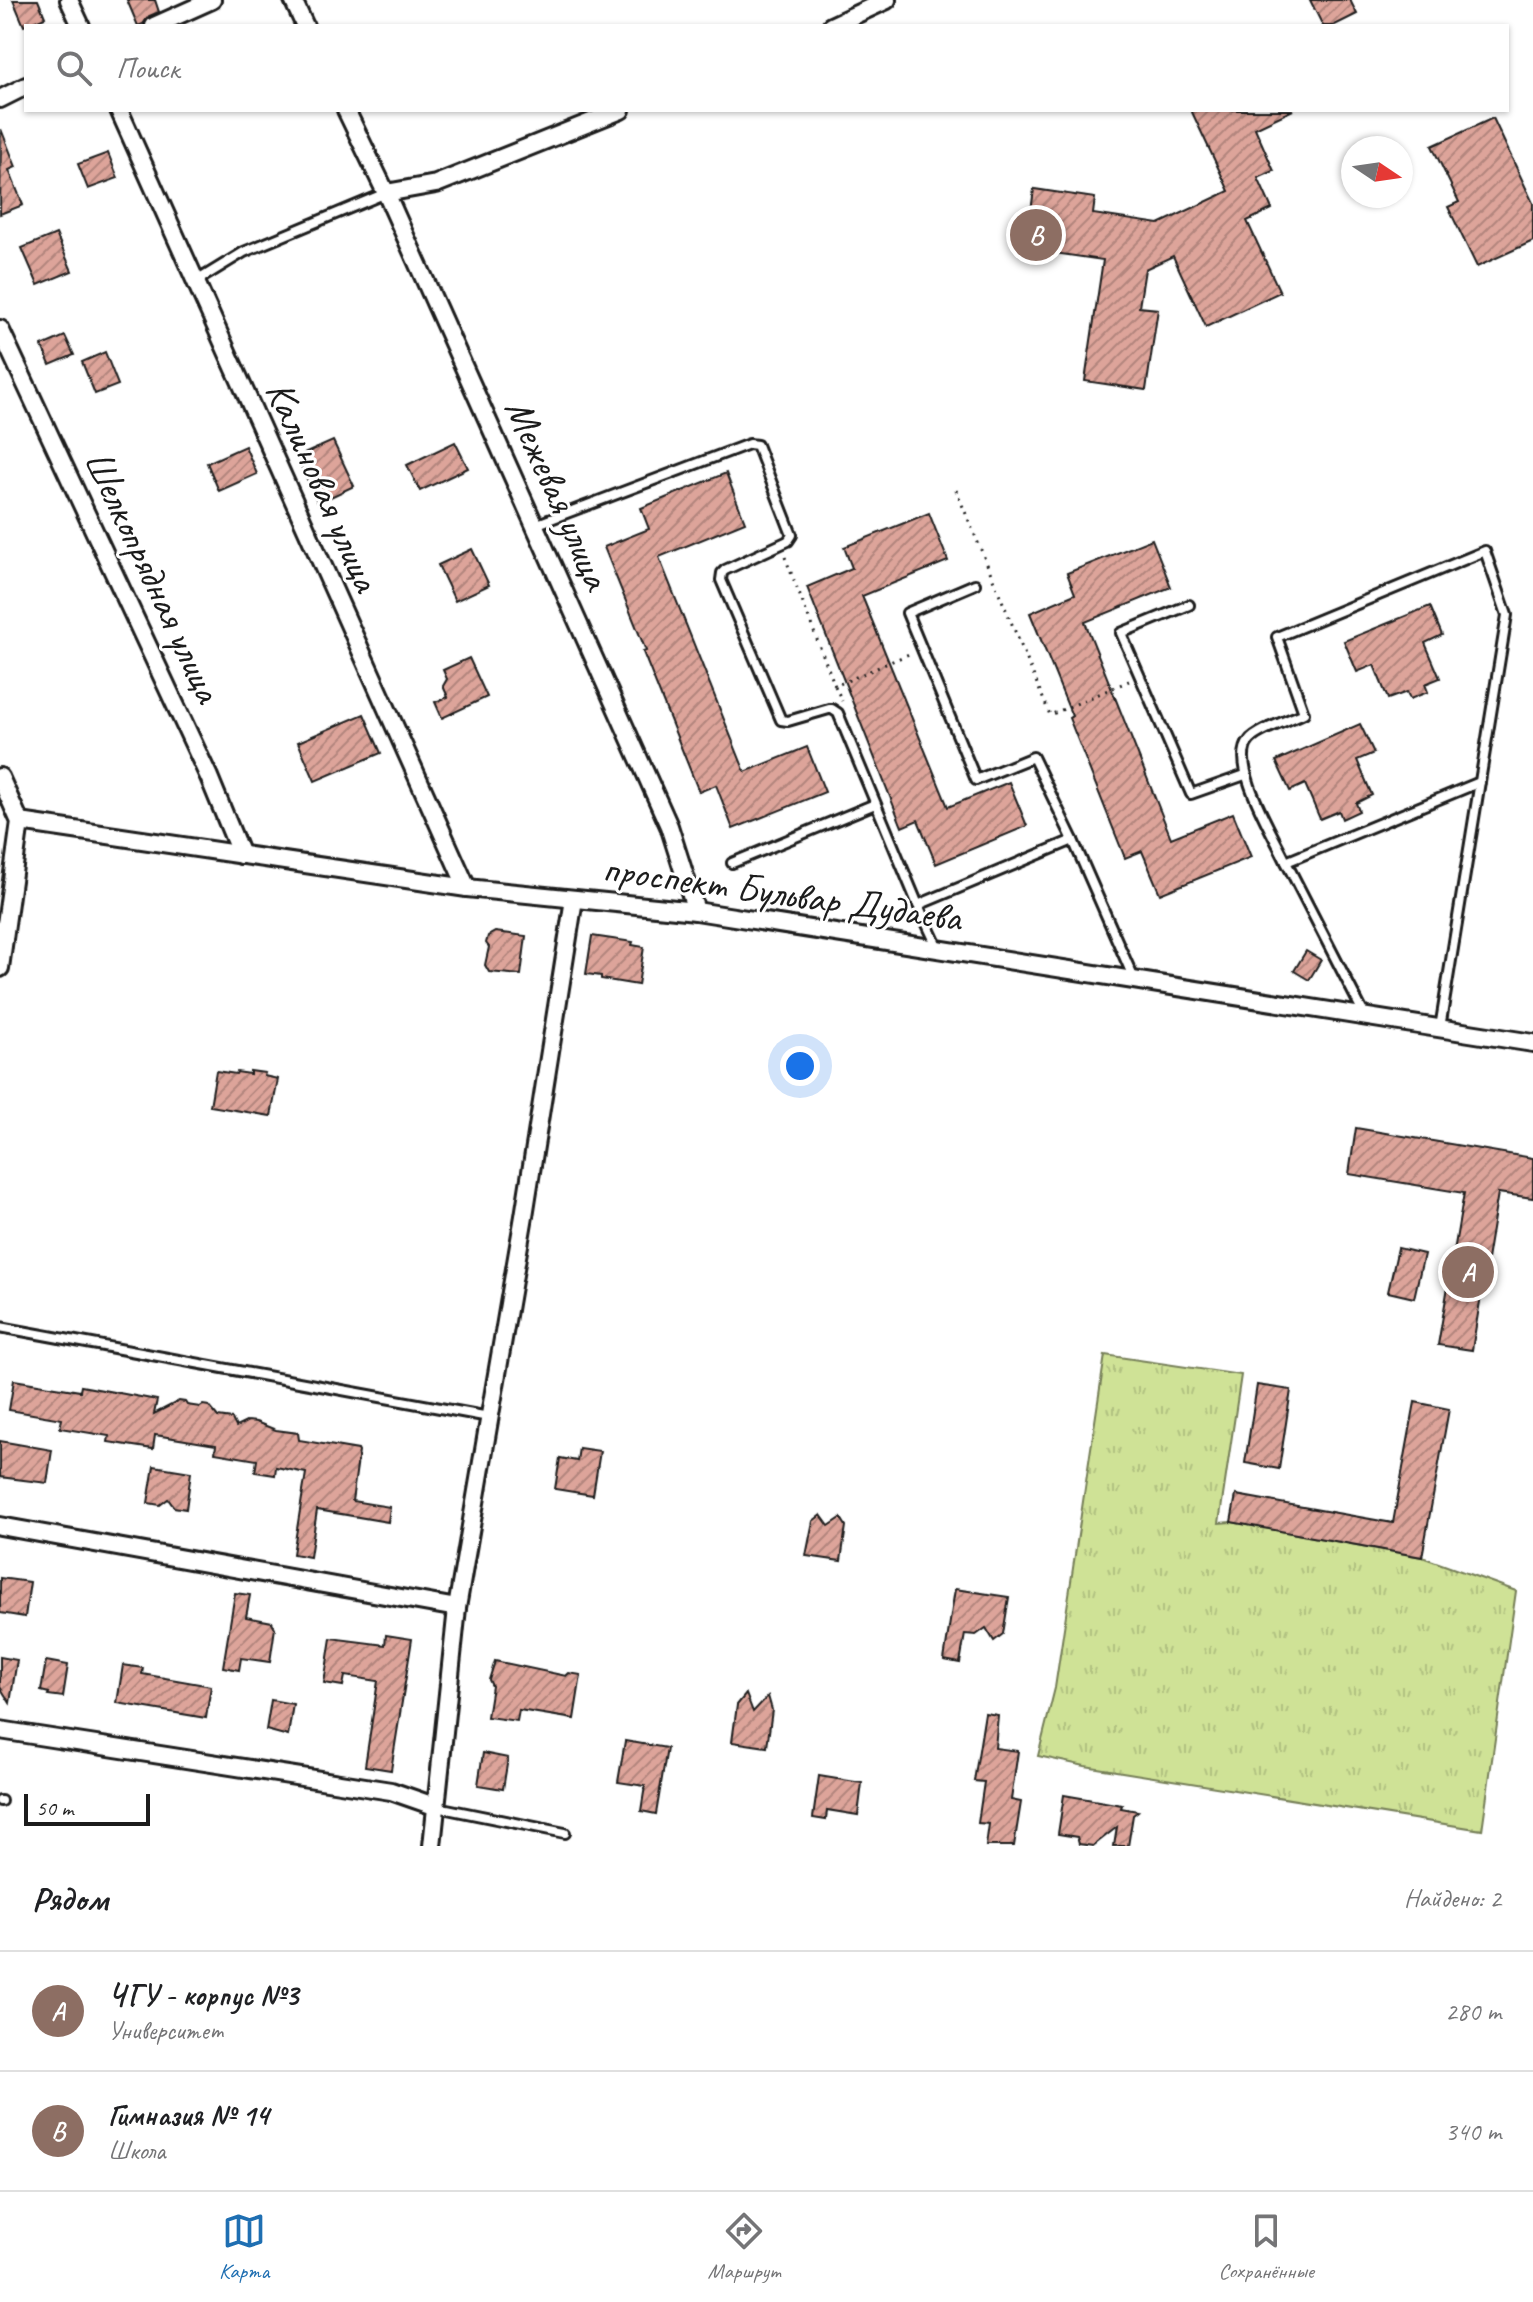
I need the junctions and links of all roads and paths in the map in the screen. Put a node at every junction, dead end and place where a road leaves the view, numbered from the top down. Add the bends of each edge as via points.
1 (69, 0) edge
2 (212, 0) edge
3 (293, 0) edge
4 (887, 0) edge
5 (80, 24) edge
6 (158, 24) edge
7 (304, 24) edge
8 (835, 24) edge
9 (24, 87) edge
10 (0, 99) edge
11 (120, 112) edge
12 (347, 112) edge
13 (616, 112) edge
14 (386, 193) junction
15 (194, 283) junction
16 (0, 329) edge
17 (956, 490) dead end
18 (534, 525) junction
19 (780, 544) junction
20 (975, 584) dead end
21 (1189, 605) dead end
22 (922, 649) junction
23 (1140, 676) junction
24 (1245, 775) junction
25 (0, 777) edge
26 (1480, 782) junction
27 (0, 801) edge
28 (875, 804) junction
29 (18, 816) junction
30 (1073, 840) junction
31 (241, 855) junction
32 (1286, 862) junction
33 (732, 863) dead end
34 (467, 888) junction
35 (574, 899) junction
36 (918, 905) junction
37 (696, 911) junction
38 (3, 932) edge
39 (939, 949) junction
40 (0, 968) edge
41 (1134, 980) junction
42 (1365, 1017) junction
43 (1440, 1028) junction
44 (1533, 1043) edge
45 (0, 1327) edge
46 (489, 1417) junction
47 (0, 1526) edge
48 (457, 1608) junction
49 (0, 1730) edge
50 (437, 1807) junction
51 (565, 1833) dead end
52 (432, 1846) edge

1 - 5 street
2 - 6 street
3 - 7 street
4 - 8 street
9 - 10 street
11 - 15 street, Калиновая улица
12 - 14 street, Межевая улица
13 - 14 street via 436,184
14 - 15 lane via 244,252
14 - 18 street, Межевая улица
15 - 34 street, Калиновая улица
16 - 31 street, Шелкопрядная улица
17 - 23 path via 1050,715
18 - 19 lane via 753,444 791,531
18 - 37 street, Межевая улица via 669,826
19 - 22 path via 835,686
19 - 28 lane via 725,570 721,580 778,717 784,722 836,710
20 - 22 lane via 907,613
21 - 23 lane via 1121,633
22 - 30 lane via 976,780 1033,757
23 - 24 lane via 1191,794
24 - 26 lane via 1243,749 1250,738 1304,713 1277,637 1485,551 1507,615
24 - 32 lane
25 - 29 street
26 - 32 lane
26 - 43 lane
27 - 29 lane
28 - 33 lane
28 - 36 lane
29 - 31 street, проспект Бульвар Дудаева
29 - 38 street
30 - 36 lane
30 - 41 lane
31 - 34 street, проспект Бульвар Дудаева
32 - 42 lane
34 - 35 street, проспект Бульвар Дудаева
35 - 37 street, проспект Бульвар Дудаева
35 - 46 street
36 - 39 lane
37 - 39 street, проспект Бульвар Дудаева
38 - 40 street
39 - 41 street, проспект Бульвар Дудаева
41 - 42 street, проспект Бульвар Дудаева
42 - 43 street, проспект Бульвар Дудаева
43 - 44 street, проспект Бульвар Дудаева
45 - 46 lane
46 - 48 street
47 - 48 street
48 - 50 street
49 - 50 street via 391,1791
50 - 51 lane
50 - 52 street

